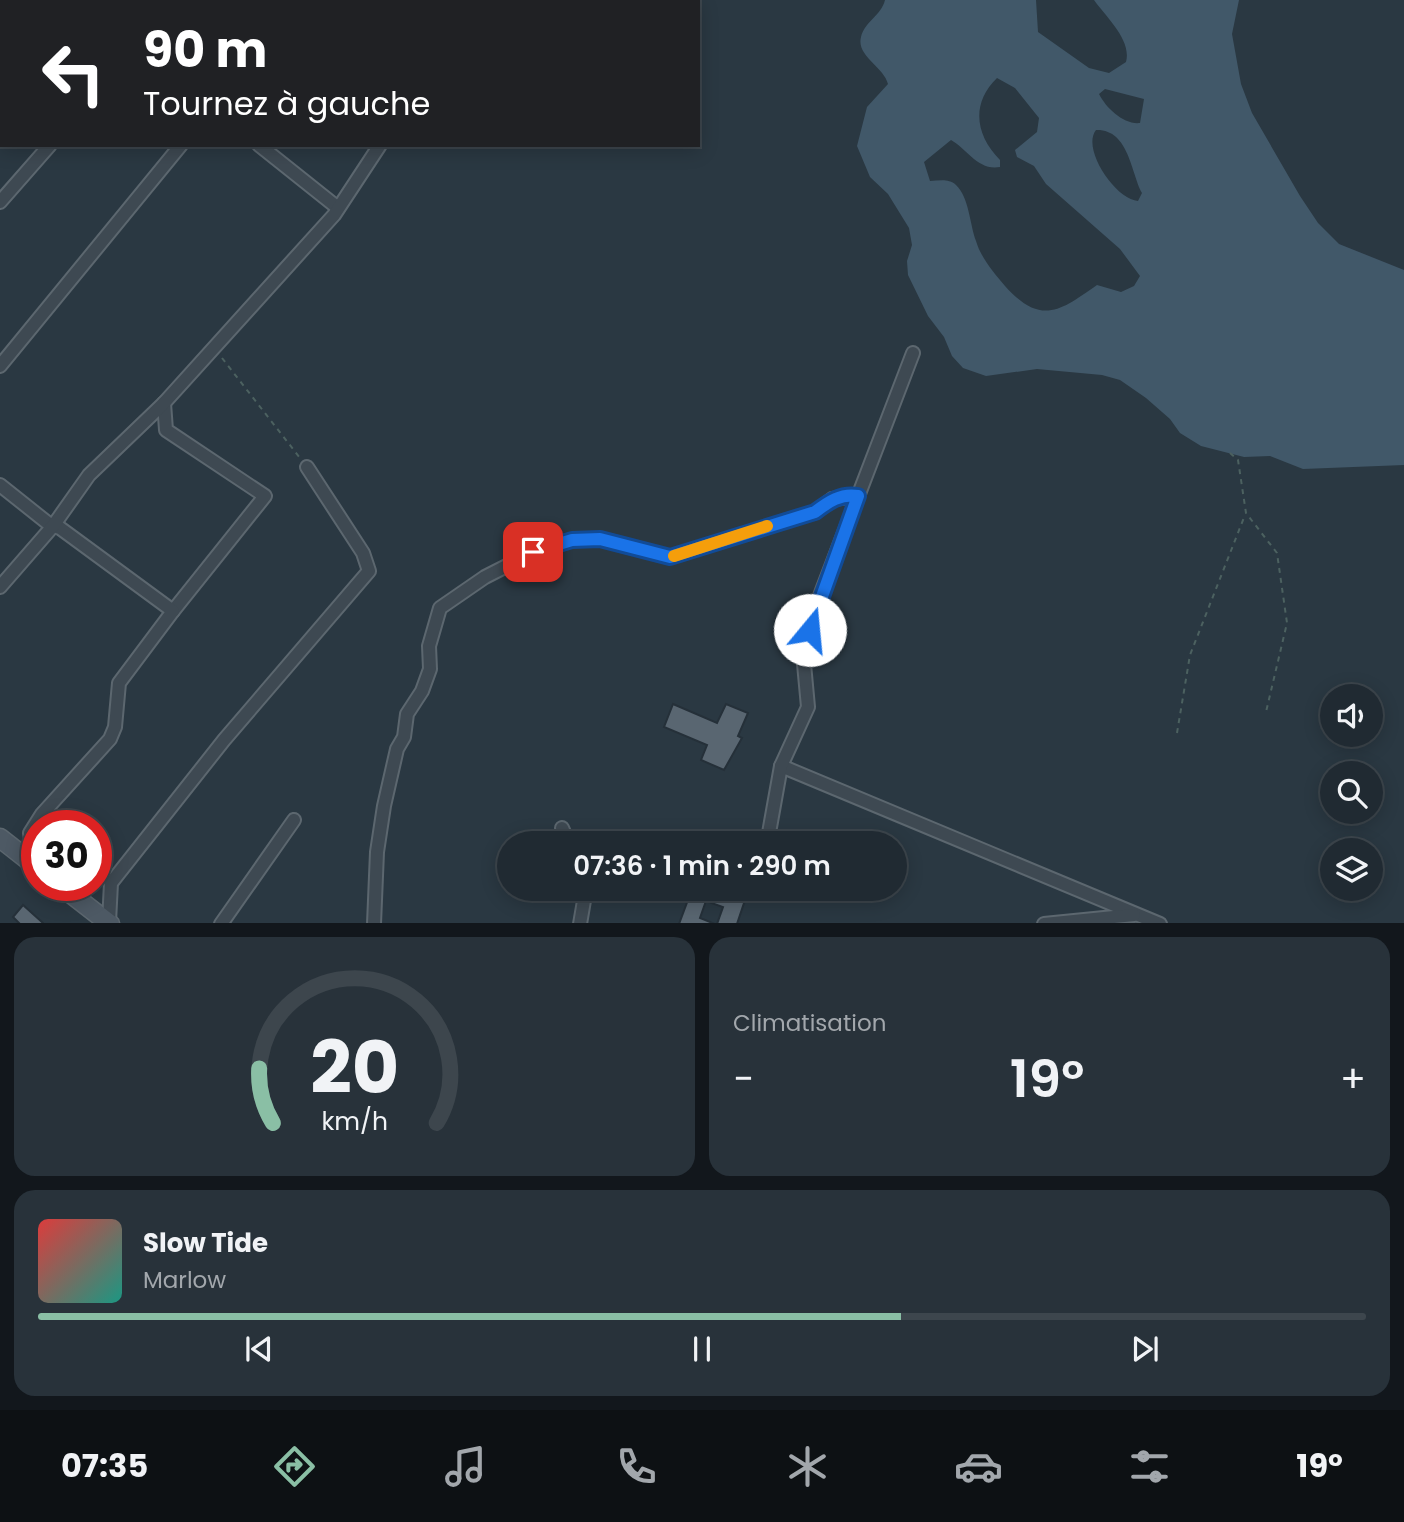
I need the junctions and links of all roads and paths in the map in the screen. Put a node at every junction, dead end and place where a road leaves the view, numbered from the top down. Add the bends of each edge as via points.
1 (48, 147) edge
2 (179, 147) edge
3 (262, 147) edge
4 (379, 147) edge
5 (0, 202) edge
6 (338, 208) junction
7 (212, 346) junction
8 (913, 353) dead end
9 (0, 366) edge
10 (164, 402) junction
11 (1230, 453) dead end
12 (307, 467) joint
13 (0, 485) edge
14 (858, 496) junction
15 (1246, 513) junction
16 (53, 526) junction
17 (0, 587) edge
18 (173, 611) junction
19 (1266, 712) dead end
20 (1177, 733) dead end
21 (781, 766) junction
22 (46, 810) edge
23 (294, 820) dead end
24 (562, 828) dead end
25 (563, 831) edge
26 (769, 831) edge
27 (0, 838) edge
28 (21, 854) edge
29 (80, 901) edge
30 (584, 901) edge
31 (1138, 914) junction
32 (109, 923) edge
33 (221, 923) edge
34 (374, 923) edge
35 (580, 923) edge
36 (1044, 923) edge
37 (1160, 923) edge

1 - 5 street
2 - 9 street
3 - 6 street
4 - 6 street
6 - 7 street
7 - 10 street
7 - 12 path
8 - 14 street
10 - 16 street via 89,475
10 - 18 street via 166,430 265,496
11 - 15 path via 1238,460
12 - 32 street via 363,553 369,570 111,883
13 - 16 street
14 - 21 street via 816,606 803,653 808,706
14 - 34 street via 832,499 815,512 670,557 600,539 546,546 485,577 440,608 429,646 430,669 407,714 384,806
15 - 19 path via 1277,553 1287,623
15 - 20 path via 1189,655
16 - 17 street
16 - 18 street
18 - 22 street via 119,682 110,739
21 - 26 street
21 - 31 street
23 - 33 street
24 - 25 street
27 - 28 main road
29 - 32 main road
30 - 35 street
31 - 36 street
31 - 37 street

